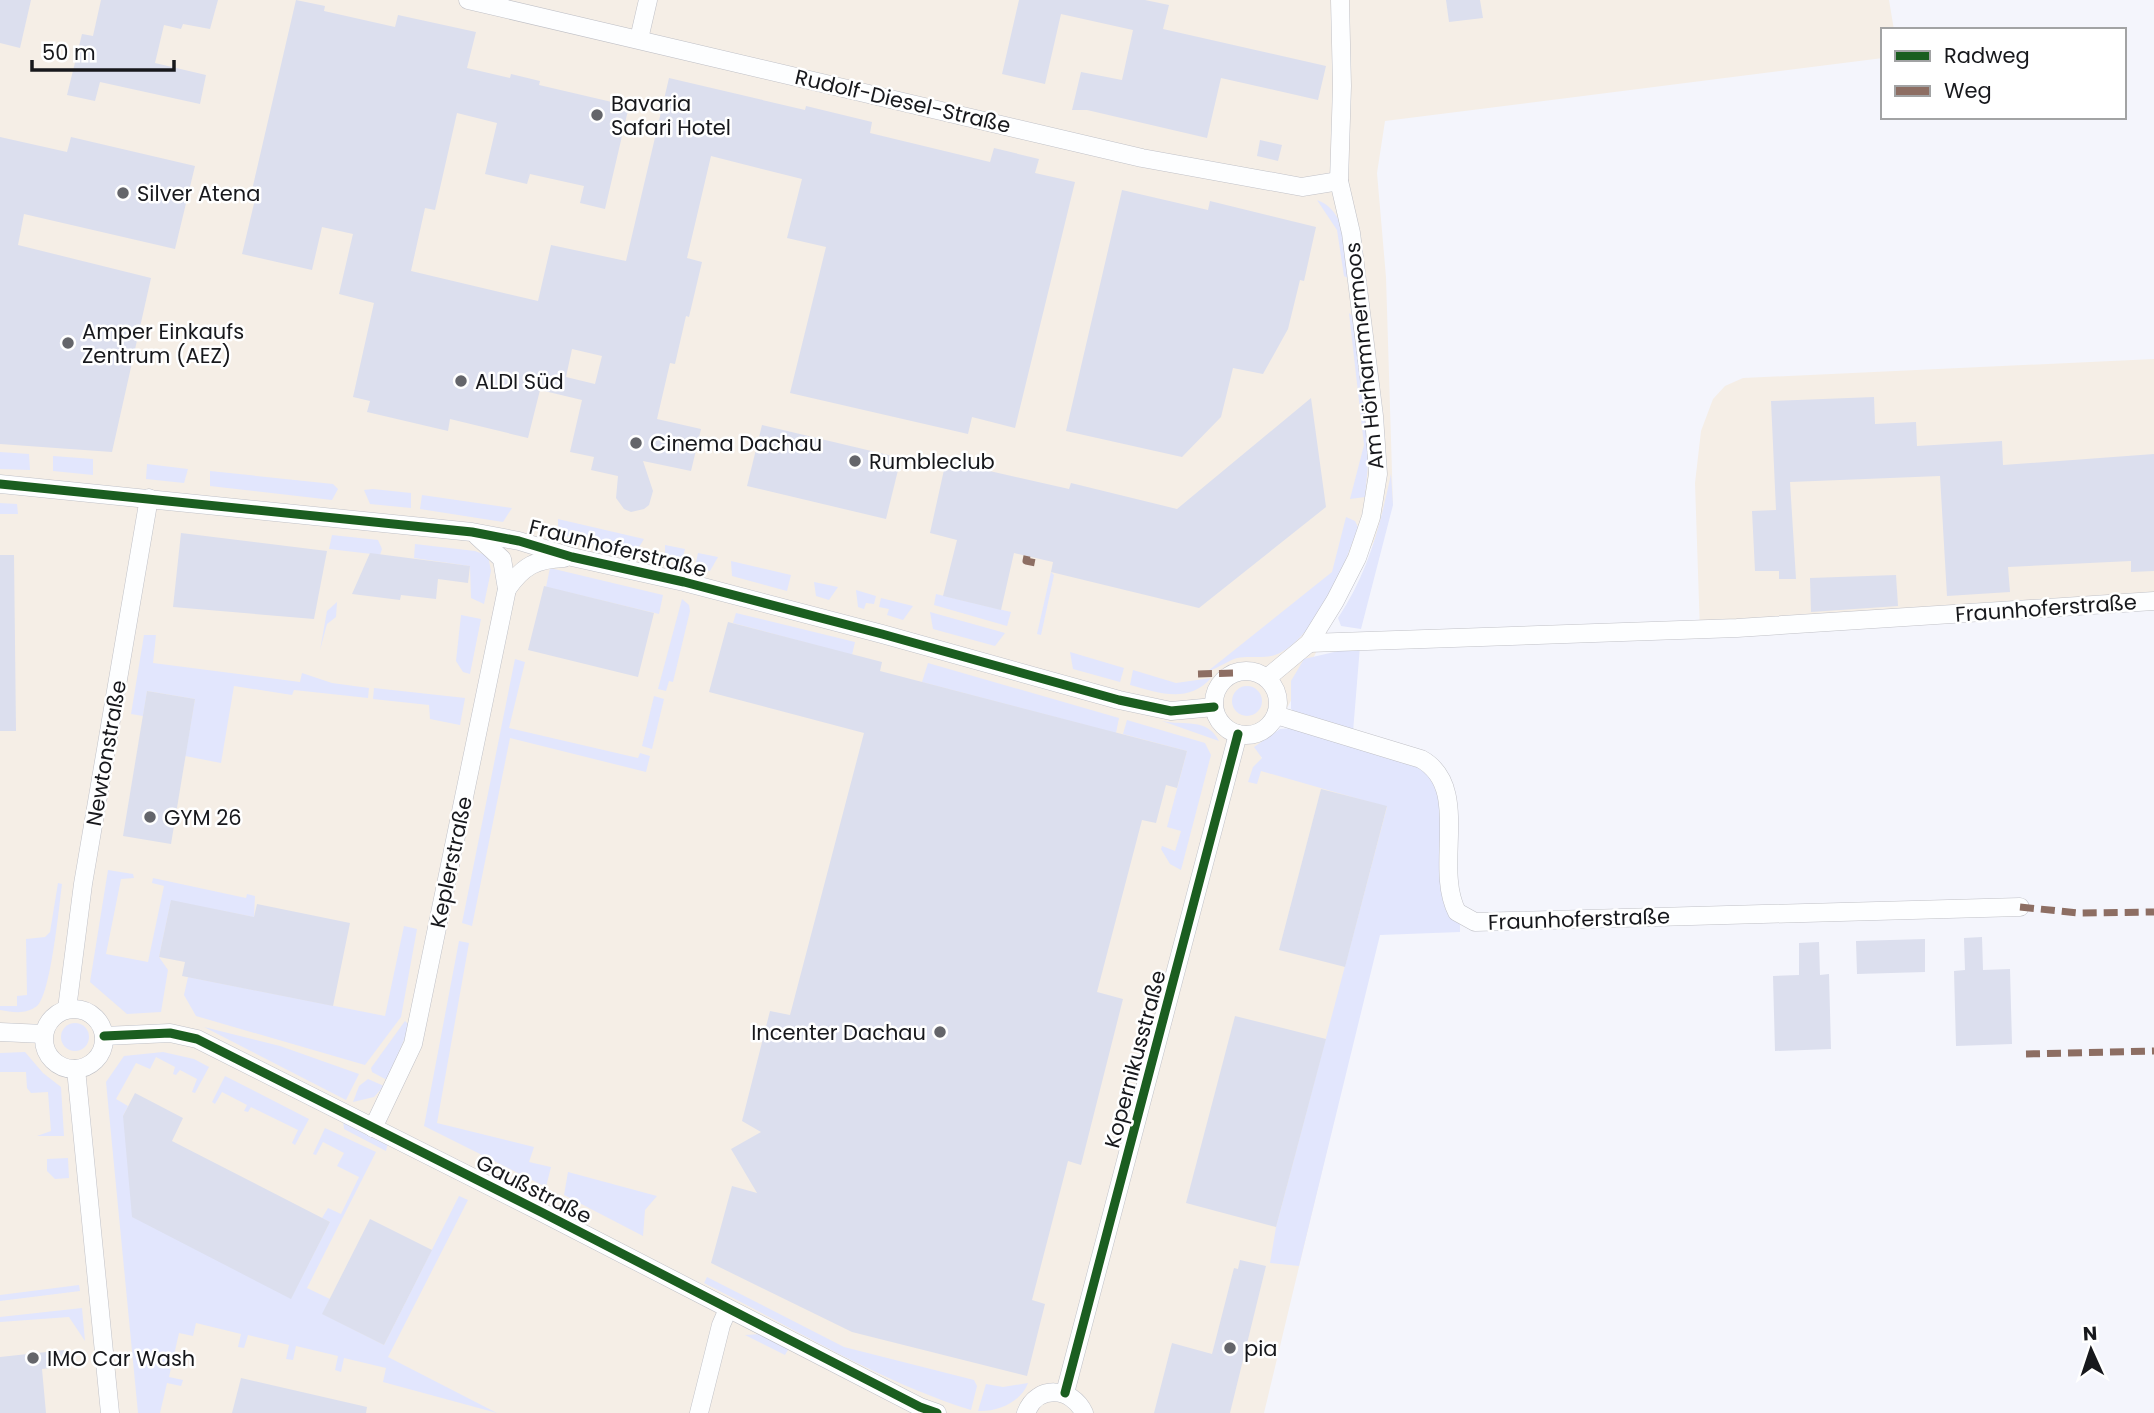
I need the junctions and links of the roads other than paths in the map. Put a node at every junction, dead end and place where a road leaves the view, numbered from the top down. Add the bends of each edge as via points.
1 (468, 0) edge
2 (648, 0) edge
3 (1340, 0) edge
4 (639, 39) junction
5 (1339, 181) junction
6 (0, 484) edge
7 (149, 498) junction
8 (472, 532) junction
9 (572, 557) junction
10 (507, 589) junction
11 (2154, 601) edge
12 (1309, 643) junction
13 (1267, 678) junction
14 (1214, 707) junction
15 (1276, 715) junction
16 (1238, 734) junction
17 (2020, 907) dead end
18 (67, 1009) junction
19 (0, 1032) edge
20 (44, 1034) junction
21 (104, 1037) junction
22 (76, 1069) junction
23 (373, 1128) junction
24 (728, 1309) junction
25 (1065, 1393) junction
26 (110, 1413) edge
27 (699, 1413) edge
28 (937, 1413) edge
29 (1026, 1413) edge
30 (1083, 1413) edge

1 - 4 street, Rudolf-Diesel-Straße
2 - 4 street
3 - 5 street, Am Hörhammermoos
4 - 5 street, Rudolf-Diesel-Straße via 1142,158 1302,187
5 - 12 street, Am Hörhammermoos via 1351,233 1378,474 1371,517 1357,558
6 - 7 street, Fraunhoferstraße
7 - 8 street, Fraunhoferstraße
7 - 18 street, Newtonstraße
8 - 9 street, Fraunhoferstraße
8 - 10 street, Keplerstraße via 502,559
9 - 10 street via 543,559 522,568
9 - 14 street, Fraunhoferstraße via 716,590 1119,699 1171,711
10 - 23 street, Keplerstraße via 413,1044
11 - 12 street, Fraunhoferstraße via 1737,628
12 - 13 street, Am Hörhammermoos
13 - 14 street via 1252,671 1227,677 1217,690
13 - 15 street via 1278,695
14 - 16 street via 1222,724
15 - 16 street via 1260,731
15 - 17 street, Fraunhoferstraße via 1421,759 1438,772 1447,789 1449,890 1457,912 1475,922
16 - 25 street, Kopernikusstraße
18 - 20 street via 52,1018
18 - 21 street via 92,1014
19 - 20 street
20 - 22 street via 51,1059 58,1066
21 - 22 street via 100,1055
21 - 23 street, Gaußstraße via 170,1033 197,1039
22 - 26 street
23 - 24 street, Gaußstraße
24 - 27 street
24 - 28 street, Gaußstraße
25 - 29 street via 1039,1396
25 - 30 street

